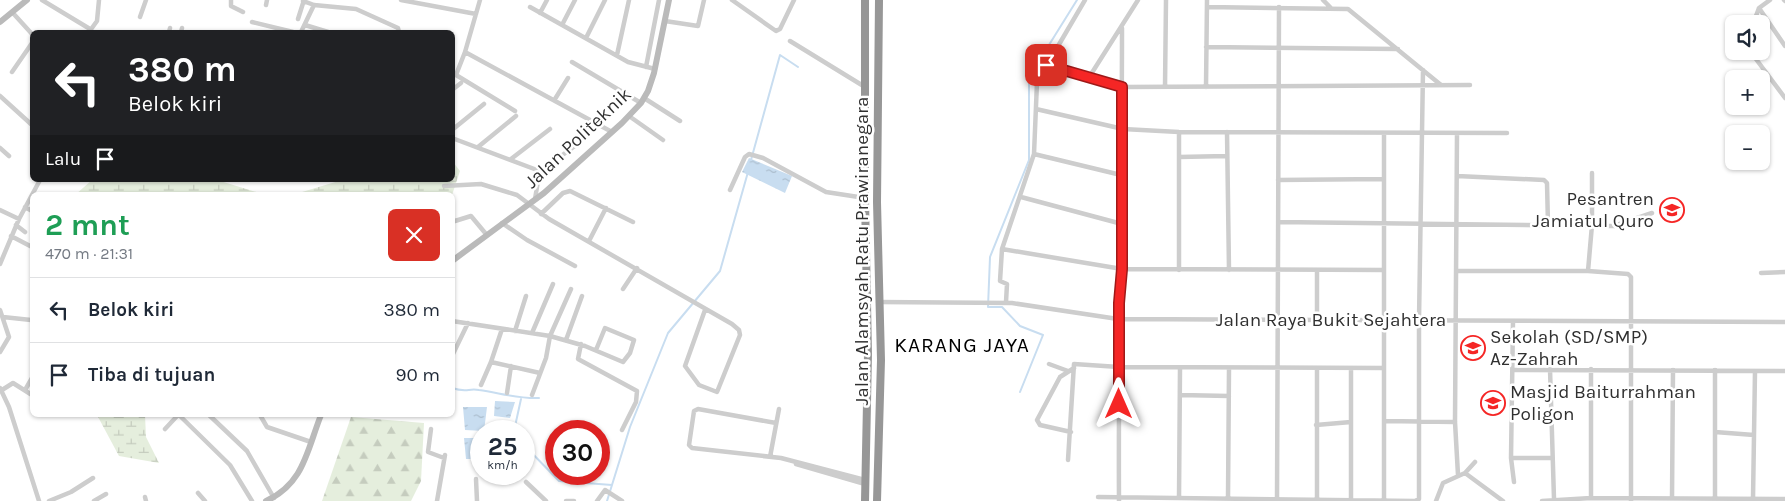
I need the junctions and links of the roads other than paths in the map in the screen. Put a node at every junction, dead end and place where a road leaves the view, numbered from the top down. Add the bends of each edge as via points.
1 (27, 0) edge
2 (42, 0) edge
3 (99, 0) edge
4 (146, 0) edge
5 (231, 0) edge
6 (304, 0) edge
7 (401, 0) edge
8 (480, 0) edge
9 (547, 0) edge
10 (575, 0) edge
11 (604, 0) edge
12 (627, 0) edge
13 (659, 0) edge
14 (669, 0) edge
15 (704, 0) edge
16 (732, 0) edge
17 (794, 0) edge
18 (865, 0) edge
19 (879, 0) edge
20 (1085, 0) edge
21 (1138, 0) edge
22 (1166, 0) edge
23 (1206, 0) edge
24 (1323, 0) edge
25 (1770, 0) edge
26 (314, 4) junction
27 (1206, 7) junction
28 (1279, 7) junction
29 (1330, 7) junction
30 (530, 8) dead end
31 (1759, 8) junction
32 (12, 12) junction
33 (243, 12) dead end
34 (540, 13) junction
35 (476, 14) junction
36 (1756, 15) edge
37 (140, 17) dead end
38 (298, 19) dead end
39 (665, 21) junction
40 (0, 22) edge
41 (252, 22) dead end
42 (305, 25) junction
43 (562, 25) junction
44 (1122, 28) junction
45 (87, 30) edge
46 (90, 30) edge
47 (286, 30) edge
48 (302, 30) edge
49 (321, 30) edge
50 (398, 30) edge
51 (30, 32) edge
52 (866, 35) junction
53 (878, 35) junction
54 (586, 38) junction
55 (790, 41) dead end
56 (30, 45) edge
57 (1785, 46) edge
58 (1206, 47) junction
59 (1279, 48) junction
60 (1398, 50) junction
61 (465, 52) junction
62 (617, 55) junction
63 (1757, 60) edge
64 (572, 62) dead end
65 (455, 65) edge
66 (1046, 65) junction
67 (459, 66) junction
68 (646, 67) junction
69 (655, 69) junction
70 (1423, 70) junction
71 (12, 72) dead end
72 (568, 78) dead end
73 (1088, 79) junction
74 (461, 83) dead end
75 (1423, 85) junction
76 (1441, 85) junction
77 (1470, 85) dead end
78 (1279, 86) junction
79 (865, 87) junction
80 (1122, 87) junction
81 (1165, 87) junction
82 (1206, 87) junction
83 (455, 88) edge
84 (1783, 91) edge
85 (1, 98) edge
86 (1785, 98) edge
87 (555, 99) junction
88 (642, 100) junction
89 (484, 104) dead end
90 (1036, 109) junction
91 (629, 116) junction
92 (680, 121) dead end
93 (30, 123) edge
94 (455, 128) edge
95 (550, 128) dead end
96 (1123, 130) junction
97 (612, 132) junction
98 (1179, 132) junction
99 (1227, 132) junction
100 (1278, 132) junction
101 (1384, 133) junction
102 (1422, 133) junction
103 (1457, 133) junction
104 (1507, 133) dead end
105 (455, 139) edge
106 (663, 140) dead end
107 (579, 143) dead end
108 (478, 147) junction
109 (0, 148) edge
110 (1034, 154) junction
111 (9, 156) dead end
112 (1227, 156) junction
113 (1179, 157) junction
114 (512, 159) junction
115 (539, 172) junction
116 (1592, 173) dead end
117 (1121, 176) junction
118 (1457, 176) junction
119 (1384, 179) junction
120 (1278, 180) junction
121 (444, 186) dead end
122 (730, 190) dead end
123 (30, 198) edge
124 (865, 198) junction
125 (1020, 198) junction
126 (532, 202) junction
127 (25, 207) junction
128 (606, 208) junction
129 (0, 210) edge
130 (30, 210) edge
131 (1652, 213) dead end
132 (541, 214) junction
133 (19, 219) junction
134 (455, 221) edge
135 (633, 222) dead end
136 (1278, 222) junction
137 (502, 223) junction
138 (1384, 223) junction
139 (1122, 224) junction
140 (1421, 224) junction
141 (1456, 224) junction
142 (1548, 224) junction
143 (16, 225) junction
144 (1592, 225) junction
145 (25, 232) dead end
146 (486, 234) junction
147 (12, 236) junction
148 (589, 241) junction
149 (30, 246) edge
150 (1002, 249) junction
151 (455, 259) edge
152 (0, 264) edge
153 (575, 266) dead end
154 (637, 268) junction
155 (1122, 269) junction
156 (1179, 270) junction
157 (1229, 270) junction
158 (1278, 270) junction
159 (1317, 270) junction
160 (1384, 270) junction
161 (1456, 271) junction
162 (1588, 271) junction
163 (1785, 272) edge
164 (1761, 273) dead end
165 (552, 284) dead end
166 (571, 289) dead end
167 (623, 289) dead end
168 (526, 296) dead end
169 (582, 296) dead end
170 (878, 302) junction
171 (1004, 302) junction
172 (0, 310) edge
173 (705, 310) junction
174 (2, 317) junction
175 (1118, 318) junction
176 (1278, 319) junction
177 (30, 320) edge
178 (1317, 320) junction
179 (1384, 320) junction
180 (1419, 320) junction
181 (1456, 320) junction
182 (455, 321) edge
183 (1513, 321) junction
184 (1631, 322) junction
185 (1785, 322) edge
186 (468, 323) junction
187 (502, 329) junction
188 (515, 331) junction
189 (532, 333) junction
190 (550, 336) junction
191 (566, 340) junction
192 (581, 344) junction
193 (455, 350) edge
194 (596, 350) junction
195 (0, 352) edge
196 (491, 362) junction
197 (1049, 364) dead end
198 (511, 366) junction
199 (1119, 367) junction
200 (1074, 368) junction
201 (1180, 368) junction
202 (1229, 368) junction
203 (1277, 368) junction
204 (1317, 368) junction
205 (1351, 368) junction
206 (1384, 368) junction
207 (1550, 369) junction
208 (1590, 369) junction
209 (1068, 370) junction
210 (1513, 370) junction
211 (1631, 370) junction
212 (1673, 370) junction
213 (1715, 370) junction
214 (1755, 371) junction
215 (1785, 371) edge
216 (540, 373) junction
217 (30, 381) edge
218 (481, 385) dead end
219 (1, 389) edge
220 (25, 390) junction
221 (507, 393) dead end
222 (30, 394) edge
223 (532, 395) dead end
224 (1180, 396) junction
225 (1229, 396) junction
226 (779, 409) dead end
227 (176, 417) edge
228 (180, 417) edge
229 (210, 417) edge
230 (261, 417) edge
231 (321, 417) edge
232 (1384, 421) junction
233 (1419, 421) junction
234 (1351, 422) junction
235 (1456, 422) junction
236 (776, 423) junction
237 (1316, 424) junction
238 (165, 429) dead end
239 (432, 429) dead end
240 (622, 430) dead end
241 (1071, 432) junction
242 (1715, 432) junction
243 (1754, 434) junction
244 (311, 442) junction
245 (770, 457) junction
246 (1511, 458) junction
247 (1551, 458) junction
248 (1068, 460) dead end
249 (1475, 462) dead end
250 (1465, 472) junction
251 (1458, 475) junction
252 (93, 478) dead end
253 (1514, 482) dead end
254 (476, 485) edge
255 (529, 485) edge
256 (865, 485) junction
257 (198, 493) dead end
258 (106, 494) dead end
259 (877, 497) edge
260 (1098, 497) dead end
261 (274, 498) junction
262 (1179, 498) junction
263 (1228, 498) junction
264 (1591, 498) junction
265 (1672, 498) junction
266 (1119, 499) edge
267 (1384, 499) junction
268 (1554, 499) junction
269 (1715, 499) junction
270 (1785, 499) edge
271 (1277, 500) edge
272 (1317, 500) edge
273 (1351, 500) edge
274 (1631, 500) edge
275 (1752, 500) edge
276 (39, 501) edge
277 (49, 501) edge
278 (94, 501) edge
279 (205, 501) edge
280 (252, 501) edge
281 (266, 501) edge
282 (437, 501) edge
283 (477, 501) edge
284 (546, 501) edge
285 (566, 501) edge
286 (574, 501) edge
287 (597, 501) edge
288 (622, 501) edge
289 (865, 501) edge
290 (1436, 501) edge
291 (1503, 501) edge
292 (1542, 501) edge

1 - 32 street
2 - 45 street
3 - 46 street via 97,22
4 - 37 street
5 - 33 street via 232,7
6 - 26 street
6 - 38 street
7 - 35 street
8 - 35 street
9 - 34 street
10 - 43 street
11 - 54 street
12 - 62 street
13 - 68 street
14 - 39 street, Jalan Politeknik
15 - 39 street via 698,26
16 - 17 street via 776,31
18 - 52 highway, Jalan Alamsyah Ratu Prawiranegara
19 - 53 highway, Jalan Alamsyah Ratu Prawiranegara
20 - 66 street
21 - 44 street
22 - 81 street
23 - 27 street
24 - 29 street
25 - 31 street
26 - 42 street
26 - 50 street via 356,9
27 - 28 street
27 - 58 street
28 - 29 street
28 - 59 street
29 - 60 street via 1350,10
30 - 34 street
31 - 36 street
31 - 57 street
32 - 40 street
32 - 51 street
34 - 43 street
35 - 61 street
39 - 69 street, Jalan Politeknik
41 - 47 street
42 - 48 street
42 - 49 street
43 - 54 street
44 - 73 street
44 - 80 street
52 - 53 highway
52 - 79 highway, Jalan Alamsyah Ratu Prawiranegara
53 - 170 highway, Jalan Alamsyah Ratu Prawiranegara
54 - 62 street
55 - 79 street
56 - 71 street
58 - 59 street
58 - 82 street
59 - 60 street
59 - 78 street
60 - 70 street
61 - 67 street
61 - 87 street
62 - 68 street via 632,64
63 - 84 street
64 - 88 street
65 - 67 street
66 - 73 street
66 - 90 street via 1036,88
67 - 108 street via 457,77 516,114
68 - 69 street
69 - 88 street, Jalan Politeknik
70 - 75 street
70 - 76 street
72 - 87 street
73 - 80 street
74 - 83 street
75 - 76 street
75 - 78 street
75 - 102 street
76 - 77 street
78 - 82 street
78 - 100 street
79 - 124 highway, Jalan Alamsyah Ratu Prawiranegara
80 - 81 street
80 - 96 street
81 - 82 street
84 - 86 street
85 - 93 street
87 - 97 street
88 - 91 street, Jalan Politeknik
88 - 92 street
89 - 94 street
90 - 96 street
90 - 110 street
91 - 97 street, Jalan Politeknik
91 - 106 street
95 - 114 street
96 - 98 street
96 - 117 street
97 - 126 street, Jalan Politeknik
98 - 99 street
98 - 113 street
99 - 100 street
99 - 112 street
100 - 101 street
100 - 120 street
101 - 102 street
101 - 119 street
102 - 103 street
102 - 140 street
103 - 104 street
103 - 118 street
105 - 108 street
107 - 115 street
108 - 114 street
109 - 111 street
110 - 117 street
110 - 125 street
112 - 113 street
112 - 157 street
113 - 156 street
114 - 115 street
115 - 126 street
116 - 144 street
117 - 139 street
118 - 141 street
118 - 142 street via 1544,180
119 - 120 street
119 - 138 street
120 - 136 street
121 - 126 street via 487,185
122 - 124 street via 745,156 753,154 826,192
123 - 127 street
124 - 256 highway, Jalan Alamsyah Ratu Prawiranegara via 868,354
125 - 139 street
125 - 150 street
126 - 132 street
126 - 137 street, Jalan Politeknik
127 - 130 street
127 - 133 street
128 - 132 street via 569,190
128 - 135 street
128 - 148 street
129 - 133 street
131 - 144 street via 1614,226
132 - 148 street
133 - 143 street
134 - 146 street via 471,216
136 - 138 street
136 - 158 street
137 - 146 street, Jalan Politeknik
137 - 153 street
138 - 140 street
138 - 160 street
139 - 155 street
140 - 141 street
140 - 180 street
141 - 142 street
141 - 161 street
142 - 144 street
143 - 145 street
143 - 147 street
144 - 162 street
146 - 151 street, Jalan Politeknik
147 - 149 street
147 - 152 street
148 - 154 street
150 - 155 street
150 - 171 street via 1000,281 1007,284
154 - 167 street
154 - 173 street
155 - 156 street
155 - 175 street
156 - 157 street
157 - 158 street
158 - 159 street
158 - 176 street
159 - 160 street
159 - 178 street
160 - 179 street
161 - 162 street
161 - 181 street
162 - 184 street via 1628,274 1631,277
163 - 164 street
165 - 189 street
166 - 190 street
168 - 188 street
169 - 191 street
170 - 171 street, Jalan Raya Bukit Sejahtera
170 - 259 highway, Jalan Alamsyah Ratu Prawiranegara via 881,360
171 - 175 street, Jalan Raya Bukit Sejahtera
172 - 174 street
173 - 173 street via 685,366 699,385 718,392 740,332 732,324
174 - 177 street
174 - 195 street via 9,336
175 - 176 street, Jalan Raya Bukit Sejahtera
175 - 199 street
176 - 178 street, Jalan Raya Bukit Sejahtera
176 - 203 street
178 - 179 street, Jalan Raya Bukit Sejahtera
179 - 180 street, Jalan Raya Bukit Sejahtera
179 - 206 street
180 - 181 street, Jalan Raya Bukit Sejahtera
180 - 233 street
181 - 183 street, Jalan Raya Bukit Sejahtera
181 - 235 street
182 - 186 street
183 - 184 street, Jalan Raya Bukit Sejahtera
183 - 210 street
184 - 185 street, Jalan Raya Bukit Sejahtera
184 - 211 street
186 - 187 street
186 - 193 street
187 - 188 street
187 - 196 street
188 - 189 street
189 - 190 street
190 - 191 street
190 - 216 street
191 - 192 street
192 - 194 street
192 - 240 street via 578,359 636,391 636,402
194 - 194 street via 625,360 634,340 604,329
196 - 198 street
196 - 218 street
197 - 209 street
198 - 216 street
198 - 221 street
199 - 200 street via 1074,364
199 - 201 street
199 - 266 street
200 - 209 street
200 - 241 street
201 - 202 street
201 - 224 street
202 - 203 street
202 - 225 street
203 - 204 street
203 - 271 street
204 - 205 street
204 - 237 street
205 - 206 street
205 - 234 street
206 - 232 street
207 - 208 street
207 - 210 street
207 - 247 street
208 - 211 street
208 - 264 street
209 - 241 street via 1060,377 1037,420 1040,425
210 - 246 street
211 - 212 street
211 - 274 street
212 - 213 street
212 - 265 street
213 - 214 street
213 - 242 street
214 - 215 street
214 - 243 street
216 - 223 street
217 - 220 street
219 - 220 street via 12,383
219 - 276 street via 10,407
220 - 222 street
224 - 225 street
224 - 262 street
225 - 263 street
226 - 236 street
227 - 238 street
228 - 280 street via 230,465
229 - 261 street via 247,451
230 - 244 street via 266,427
231 - 244 street
232 - 233 street
232 - 267 street
233 - 235 street
233 - 267 street via 1419,499
234 - 237 street
234 - 273 street
235 - 251 street
236 - 245 street
236 - 245 street via 694,411 691,448
237 - 272 street
239 - 282 street via 428,452 444,457
241 - 248 street
242 - 243 street
242 - 269 street
243 - 275 street
244 - 261 street via 296,480
245 - 256 street
246 - 247 street
246 - 253 street
247 - 268 street
249 - 250 street
250 - 251 street
250 - 291 street
251 - 290 street via 1443,483
252 - 277 street
254 - 283 street
255 - 284 street
256 - 259 highway
256 - 289 highway, Jalan Alamsyah Ratu Prawiranegara
257 - 279 street
258 - 278 street
260 - 266 street
261 - 281 street
262 - 263 street
262 - 266 street
263 - 271 street
264 - 268 street
264 - 274 street
265 - 269 street
265 - 274 street
267 - 273 street
268 - 292 street
269 - 275 street
270 - 275 street
271 - 272 street
272 - 273 street
285 - 286 street
287 - 288 street via 603,491 609,491

